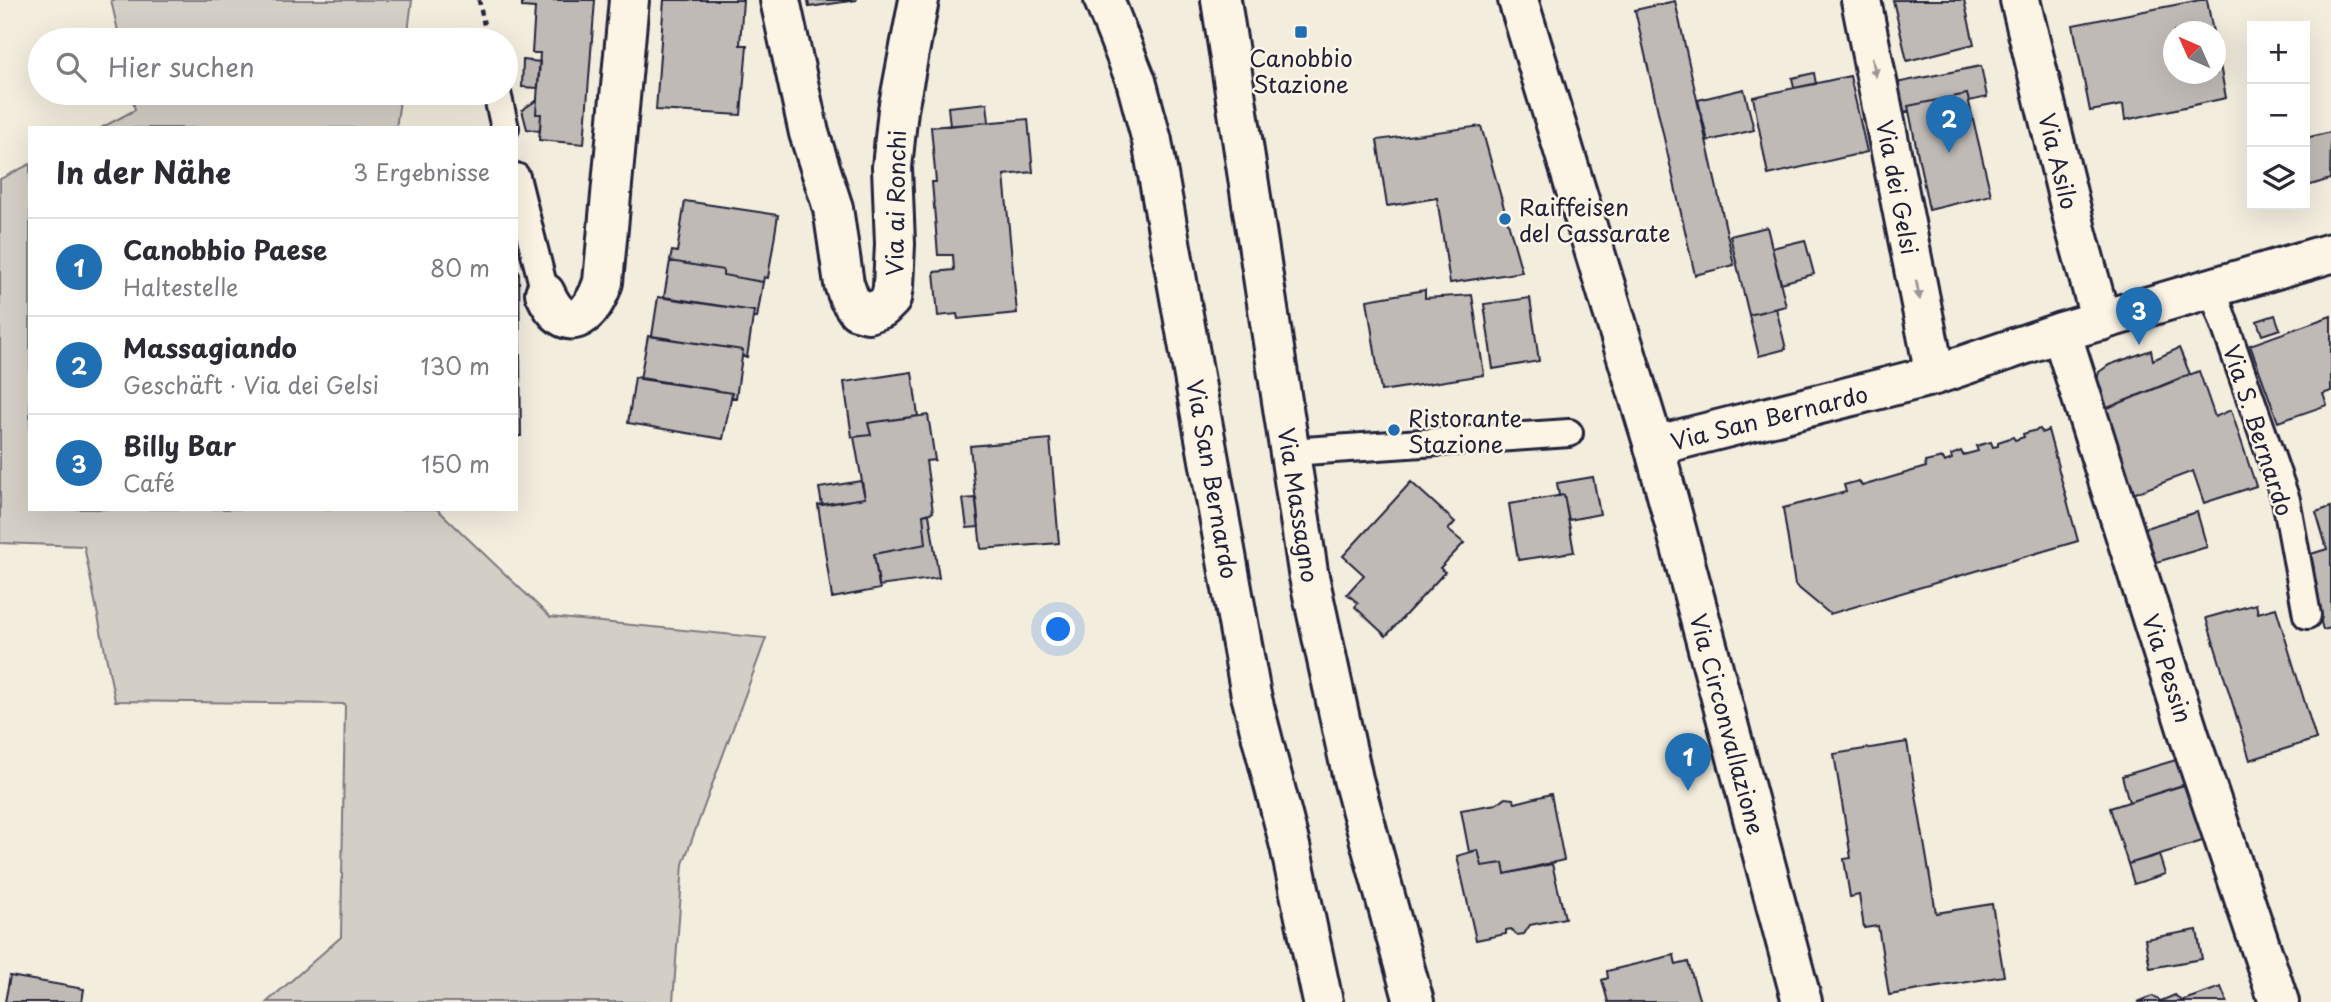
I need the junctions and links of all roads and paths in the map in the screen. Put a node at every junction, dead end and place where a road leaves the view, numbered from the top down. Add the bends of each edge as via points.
1 (479, 0) edge
2 (629, 0) edge
3 (780, 0) edge
4 (919, 0) edge
5 (1104, 0) edge
6 (1222, 0) edge
7 (1518, 0) edge
8 (1861, 0) edge
9 (2020, 0) edge
10 (485, 28) edge
11 (500, 105) edge
12 (505, 126) edge
13 (518, 185) edge
14 (2331, 253) edge
15 (2211, 288) junction
16 (545, 293) joint
17 (2101, 321) junction
18 (2061, 332) junction
19 (1935, 375) junction
20 (1569, 433) dead end
21 (1654, 446) junction
22 (1290, 452) junction
23 (2307, 615) dead end
24 (1323, 1002) edge
25 (1414, 1002) edge
26 (1802, 1002) edge
27 (2279, 1002) edge

1 - 10 path
2 - 16 street via 603,282 590,309 569,320 553,311
3 - 4 street, Via ai Ronchi via 809,133 833,208 844,284 857,310 868,313 891,299 893,287 892,167
5 - 24 street, Via San Bernardo via 1136,81 1152,141 1251,695
6 - 22 street, Via Massagno
7 - 21 street, Via San Bernardo
8 -> 19 street, Via dei Gelsi
9 - 17 street, Via Asilo
11 - 12 lane
13 - 16 lane
14 - 15 street, Via San Bernardo
15 - 17 street, Via San Bernardo
15 - 23 lane, Via S. Bernardo via 2286,499
17 - 18 street, Via San Bernardo
18 - 19 street, Via San Bernardo
18 - 27 street, Via Pessin
19 - 21 street, Via San Bernardo
20 - 22 lane
21 - 26 street, Via Circonvallazione
22 - 25 street, Via Massagno via 1308,572 1353,779

